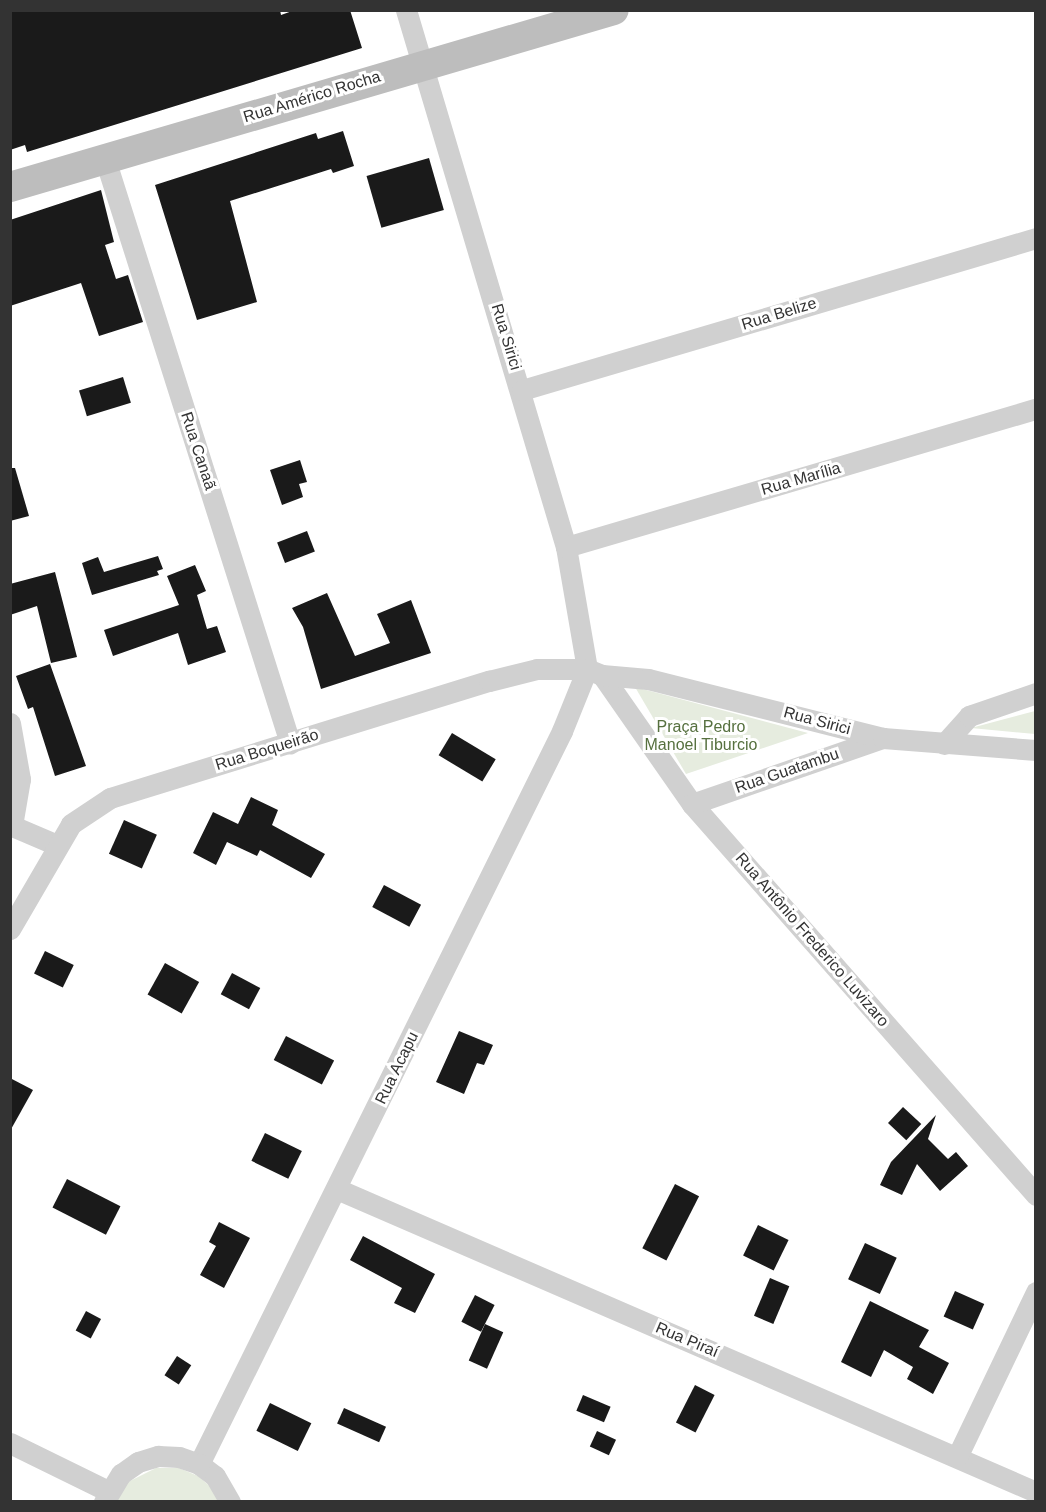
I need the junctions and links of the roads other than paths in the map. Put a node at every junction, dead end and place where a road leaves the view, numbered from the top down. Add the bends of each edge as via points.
1 (406, 10) edge
2 (614, 10) edge
3 (422, 64) junction
4 (105, 159) junction
5 (10, 187) edge
6 (1035, 238) edge
7 (522, 390) junction
8 (1035, 409) edge
9 (566, 547) junction
10 (594, 672) junction
11 (1035, 693) edge
12 (10, 723) edge
13 (883, 738) junction
14 (290, 743) junction
15 (944, 744) junction
16 (1035, 750) edge
17 (692, 804) junction
18 (11, 826) edge
19 (57, 845) junction
20 (10, 929) edge
21 (337, 1189) junction
22 (1035, 1195) edge
23 (1035, 1292) edge
24 (10, 1443) edge
25 (957, 1457) junction
26 (199, 1464) junction
27 (1035, 1492) edge
28 (106, 1496) edge
29 (230, 1502) edge

1 - 3 street, Rua Sirici
2 - 3 street, Rua Américo Rocha
3 - 4 street, Rua Américo Rocha
3 - 7 street, Rua Sirici
4 - 5 street, Rua Américo Rocha
4 - 14 street, Rua Canaã
6 - 7 street, Rua Belize
7 - 9 street, Rua Sirici
8 - 9 street, Rua Marília
9 - 10 street, Rua Sirici
10 - 13 street, Rua Sirici via 648,679
10 - 14 street, Rua Boqueirão via 537,669 503,676
10 - 17 street, Rua Antônio Frederico Luvizaro
10 - 21 street, Rua Acapu
11 - 15 street via 969,716
12 - 18 street via 20,779
13 - 15 street, Rua Sirici
13 - 17 street, Rua Guatambu
14 - 19 street, Rua Boqueirão via 110,798 71,824
15 - 16 street, Rua Sirici
17 - 22 street, Rua Antônio Frederico Luvizaro
18 - 19 street
19 - 20 street, Rua Boqueirão
21 - 25 street, Rua Piraí
21 - 26 street, Rua Acapu
23 - 25 street
24 - 28 street
25 - 27 street, Rua Piraí
26 - 28 street via 179,1457 158,1456 138,1462 121,1474
26 - 29 street via 215,1476

